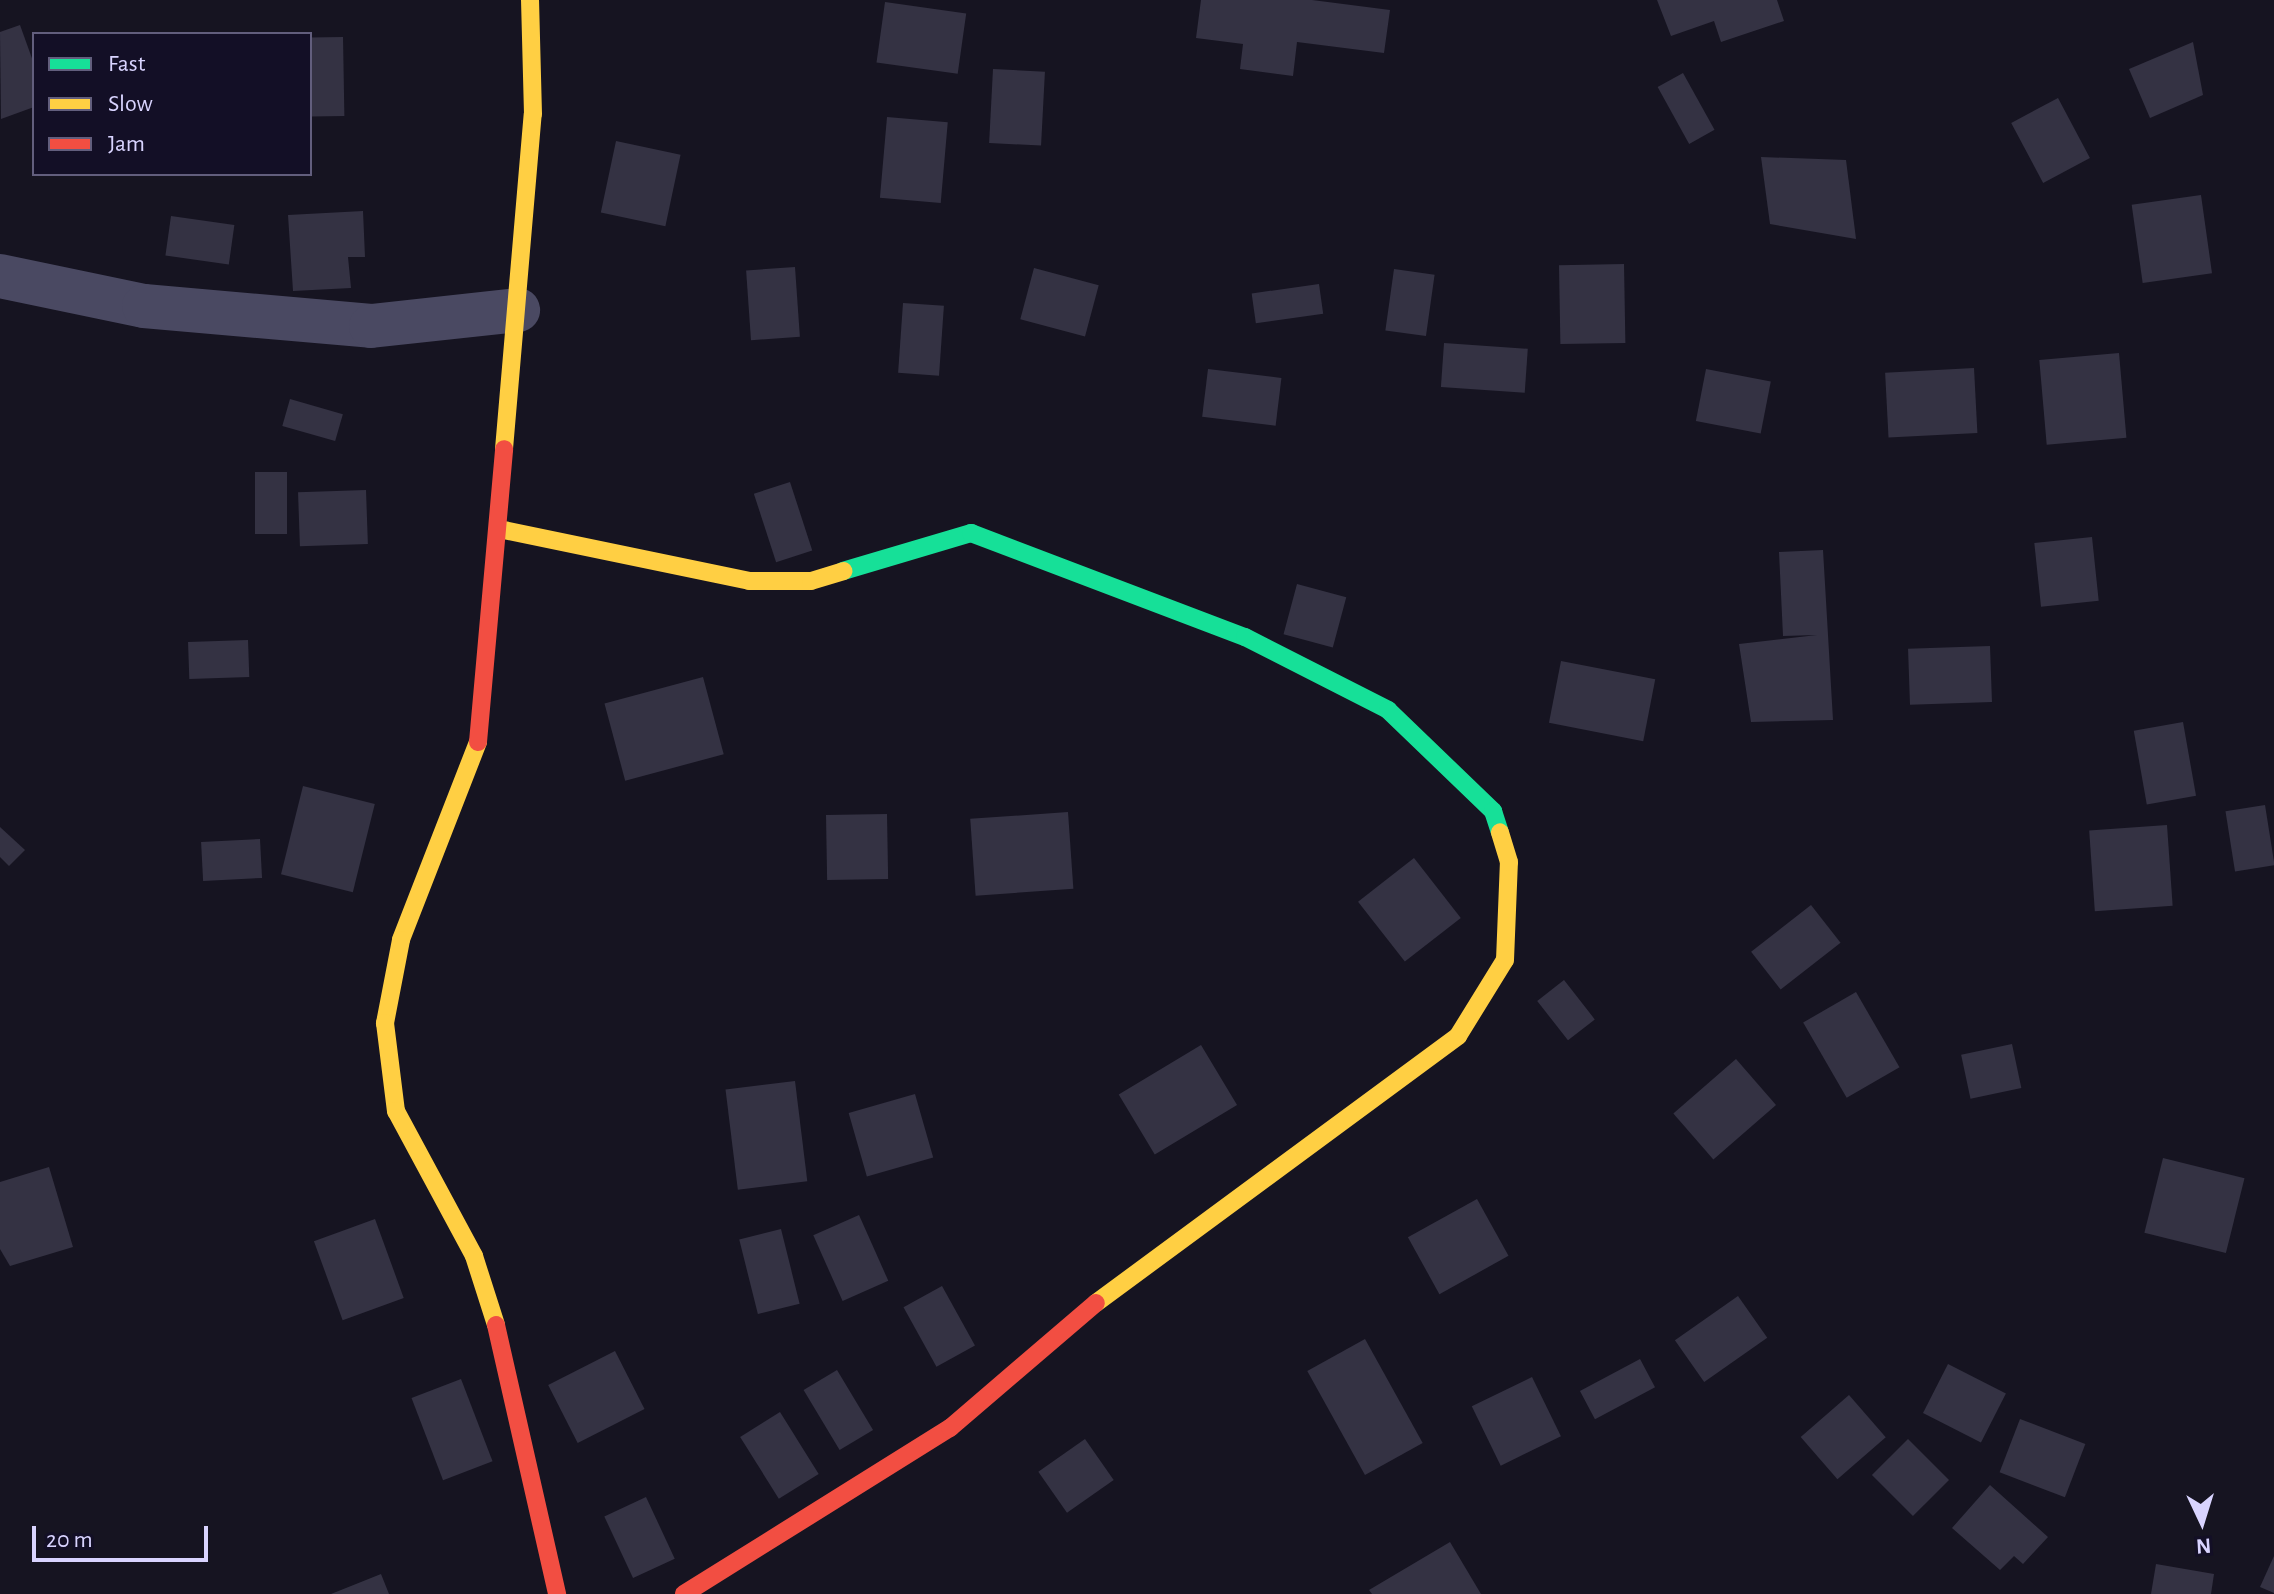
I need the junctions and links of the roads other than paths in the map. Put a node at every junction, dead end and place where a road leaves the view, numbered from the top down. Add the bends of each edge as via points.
1 (530, 0) edge
2 (0, 276) edge
3 (518, 310) junction
4 (499, 529) junction
5 (557, 1594) edge
6 (684, 1594) edge

1 - 3 street via 533,114
2 - 3 street via 144,306 371,326
3 - 4 street
4 - 5 street via 477,752 401,940 385,1023 396,1111 474,1256 510,1369
4 - 6 street via 749,581 811,581 971,533 1245,637 1388,710 1493,811 1509,862 1505,960 1458,1036 1060,1330 950,1428

